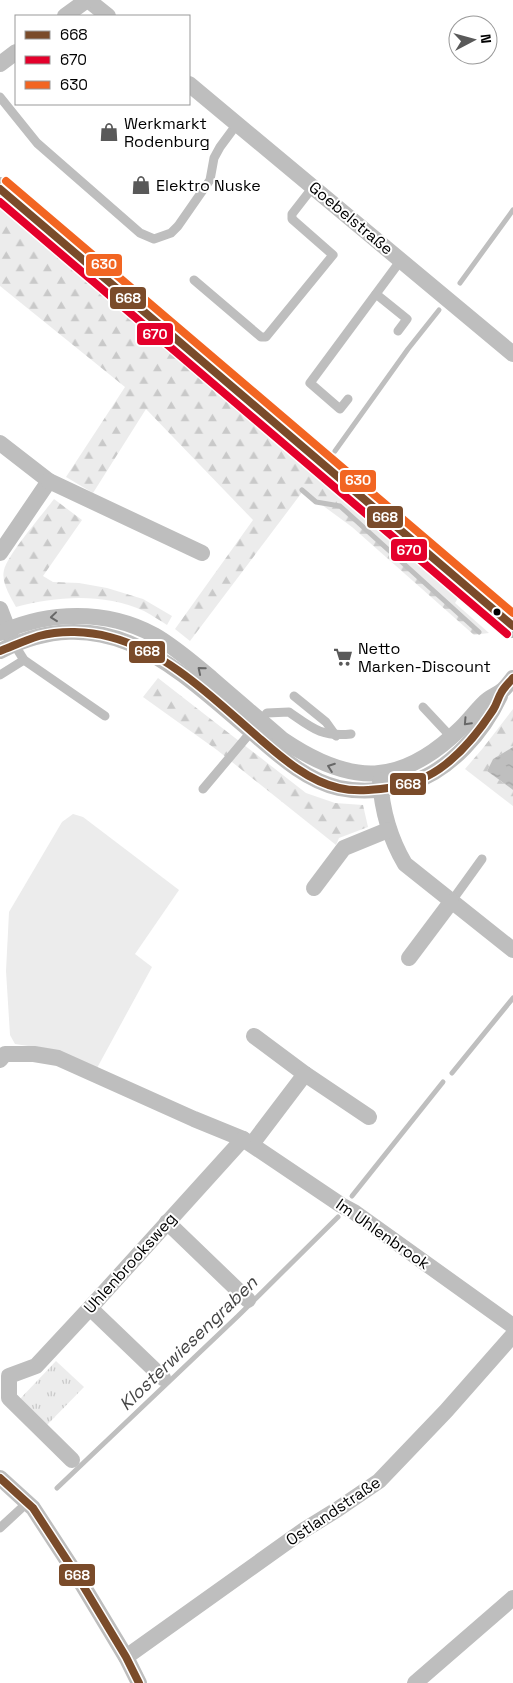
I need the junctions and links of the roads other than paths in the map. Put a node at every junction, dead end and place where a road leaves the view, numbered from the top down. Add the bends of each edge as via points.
1 (88, 0) edge
2 (66, 15) edge
3 (107, 15) edge
4 (15, 53) edge
5 (0, 64) edge
6 (190, 85) edge
7 (0, 97) edge
8 (238, 124) junction
9 (313, 187) junction
10 (0, 188) edge
11 (401, 260) junction
12 (194, 280) dead end
13 (376, 294) junction
14 (398, 331) dead end
15 (513, 354) edge
16 (348, 399) dead end
17 (0, 443) edge
18 (49, 481) junction
19 (0, 553) edge
20 (202, 553) dead end
21 (0, 609) edge
22 (513, 626) edge
23 (6, 639) edge
24 (24, 660) junction
25 (0, 676) edge
26 (508, 684) edge
27 (294, 696) dead end
28 (423, 707) dead end
29 (105, 716) dead end
30 (257, 727) junction
31 (351, 734) dead end
32 (336, 736) junction
33 (451, 737) junction
34 (463, 749) junction
35 (380, 781) junction
36 (203, 789) dead end
37 (388, 830) junction
38 (482, 859) dead end
39 (314, 888) dead end
40 (451, 902) junction
41 (513, 950) edge
42 (409, 958) dead end
43 (254, 1036) dead end
44 (0, 1060) edge
45 (305, 1074) junction
46 (369, 1117) dead end
47 (247, 1141) junction
48 (167, 1222) junction
49 (248, 1300) dead end
50 (90, 1308) junction
51 (513, 1326) edge
52 (513, 1335) edge
53 (163, 1378) dead end
54 (72, 1460) dead end
55 (0, 1478) edge
56 (27, 1502) junction
57 (0, 1528) edge
58 (513, 1598) edge
59 (126, 1657) junction
60 (139, 1683) edge
61 (415, 1683) edge

1 - 2 street
1 - 3 street
4 - 5 street
6 - 8 street, Goebelstraße
7 - 8 lane via 36,143 140,233 154,239 171,233 178,226 210,180 214,158
8 - 9 street, Goebelstraße
9 - 11 street, Goebelstraße
9 - 12 lane via 292,214 292,219 333,255 266,337 261,337
10 - 22 street
11 - 13 lane
11 - 15 street, Goebelstraße
13 - 14 lane via 407,319
13 - 16 lane via 310,383 340,408
17 - 18 street
18 - 19 street
18 - 20 street
21 - 23 street
23 - 24 lane
23 - 30 street via 74,633 100,634 124,641 160,658
24 - 25 lane
24 - 29 lane
26 -> 33 street via 486,701
26 - 34 street
27 - 32 lane via 326,722
28 - 33 lane
30 - 32 lane via 267,714 289,712 316,731
30 - 35 street via 319,762
30 - 36 lane
31 - 32 lane
33 - 34 lane
33 - 35 street via 414,764 395,770
34 - 35 street via 422,779 397,787
35 - 37 street
37 - 39 street via 344,848
37 - 40 street via 405,864
38 - 40 lane
40 - 41 street
40 - 42 street
43 - 45 street
44 - 47 street, Im Uhlenbrook via 5,1054 58,1058
45 - 46 street
45 - 47 street
47 - 48 street, Uhlenbrooksweg
47 - 51 street, Im Uhlenbrook via 354,1212
48 - 49 street
48 - 50 street, Uhlenbrooksweg
50 - 53 street
50 - 54 street, Uhlenbrooksweg via 36,1366 9,1376 9,1398
52 - 59 street, Ostlandstraße via 379,1481 304,1530
55 - 56 street
56 - 57 lane
56 - 59 street via 71,1566
58 - 61 street
59 - 60 street

